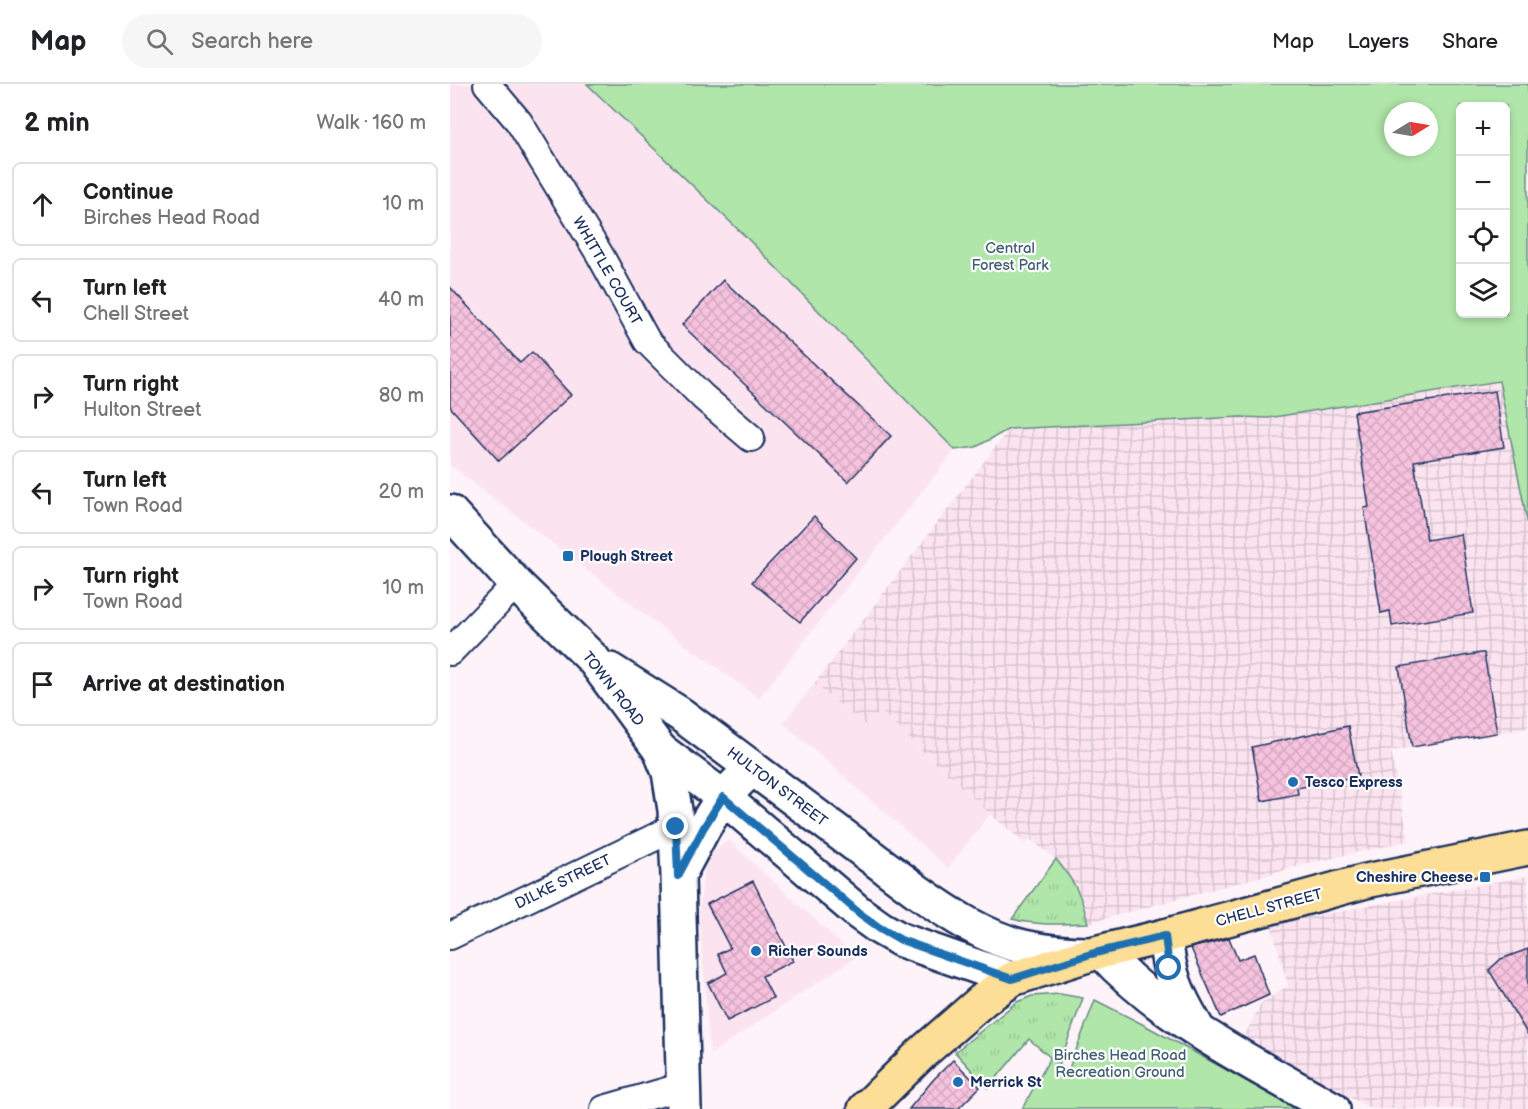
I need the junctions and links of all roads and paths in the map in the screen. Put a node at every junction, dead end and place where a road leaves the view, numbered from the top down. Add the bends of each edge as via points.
1 (487, 84) edge
2 (751, 438) dead end
3 (450, 512) edge
4 (516, 584) junction
5 (450, 652) edge
6 (593, 659) junction
7 (660, 750) junction
8 (752, 768) junction
9 (723, 797) junction
10 (676, 827) junction
11 (1528, 848) edge
12 (678, 876) junction
13 (959, 919) junction
14 (450, 936) edge
15 (1165, 936) junction
16 (1097, 953) junction
17 (982, 968) junction
18 (1012, 979) junction
19 (980, 1004) junction
20 (1200, 1033) junction
21 (684, 1098) edge
22 (604, 1109) edge
23 (865, 1109) edge
24 (1333, 1109) edge

1 - 2 street, WHITTLE COURT via 524,129 647,341
3 - 4 main road, TOWN ROAD
4 - 5 street
4 - 6 main road, TOWN ROAD
6 - 7 main road, TOWN ROAD
6 - 8 main road, HULTON STREET via 680,714
7 - 9 main road
7 - 10 main road, TOWN ROAD via 669,772
8 - 9 main road, TOWN ROAD
8 - 13 main road, HULTON STREET
9 - 12 main road, TOWN ROAD
9 - 17 main road via 880,928 901,940
10 - 12 main road, TOWN ROAD
10 - 14 street, DILKE STREET
11 - 15 main road, CHELL STREET via 1366,881
12 - 21 main road, TOWN ROAD
13 - 16 main road, HULTON STREET via 1024,947 1067,954
13 - 17 main road, HULTON STREET via 975,945
15 - 16 main road, CHELL STREET
15 - 20 main road via 1174,984
16 - 18 main road, CHELL STREET
16 - 20 main road
17 - 18 main road
17 - 19 main road, HULTON STREET
18 - 19 main road
19 - 23 main road
20 - 24 main road
21 - 22 street

